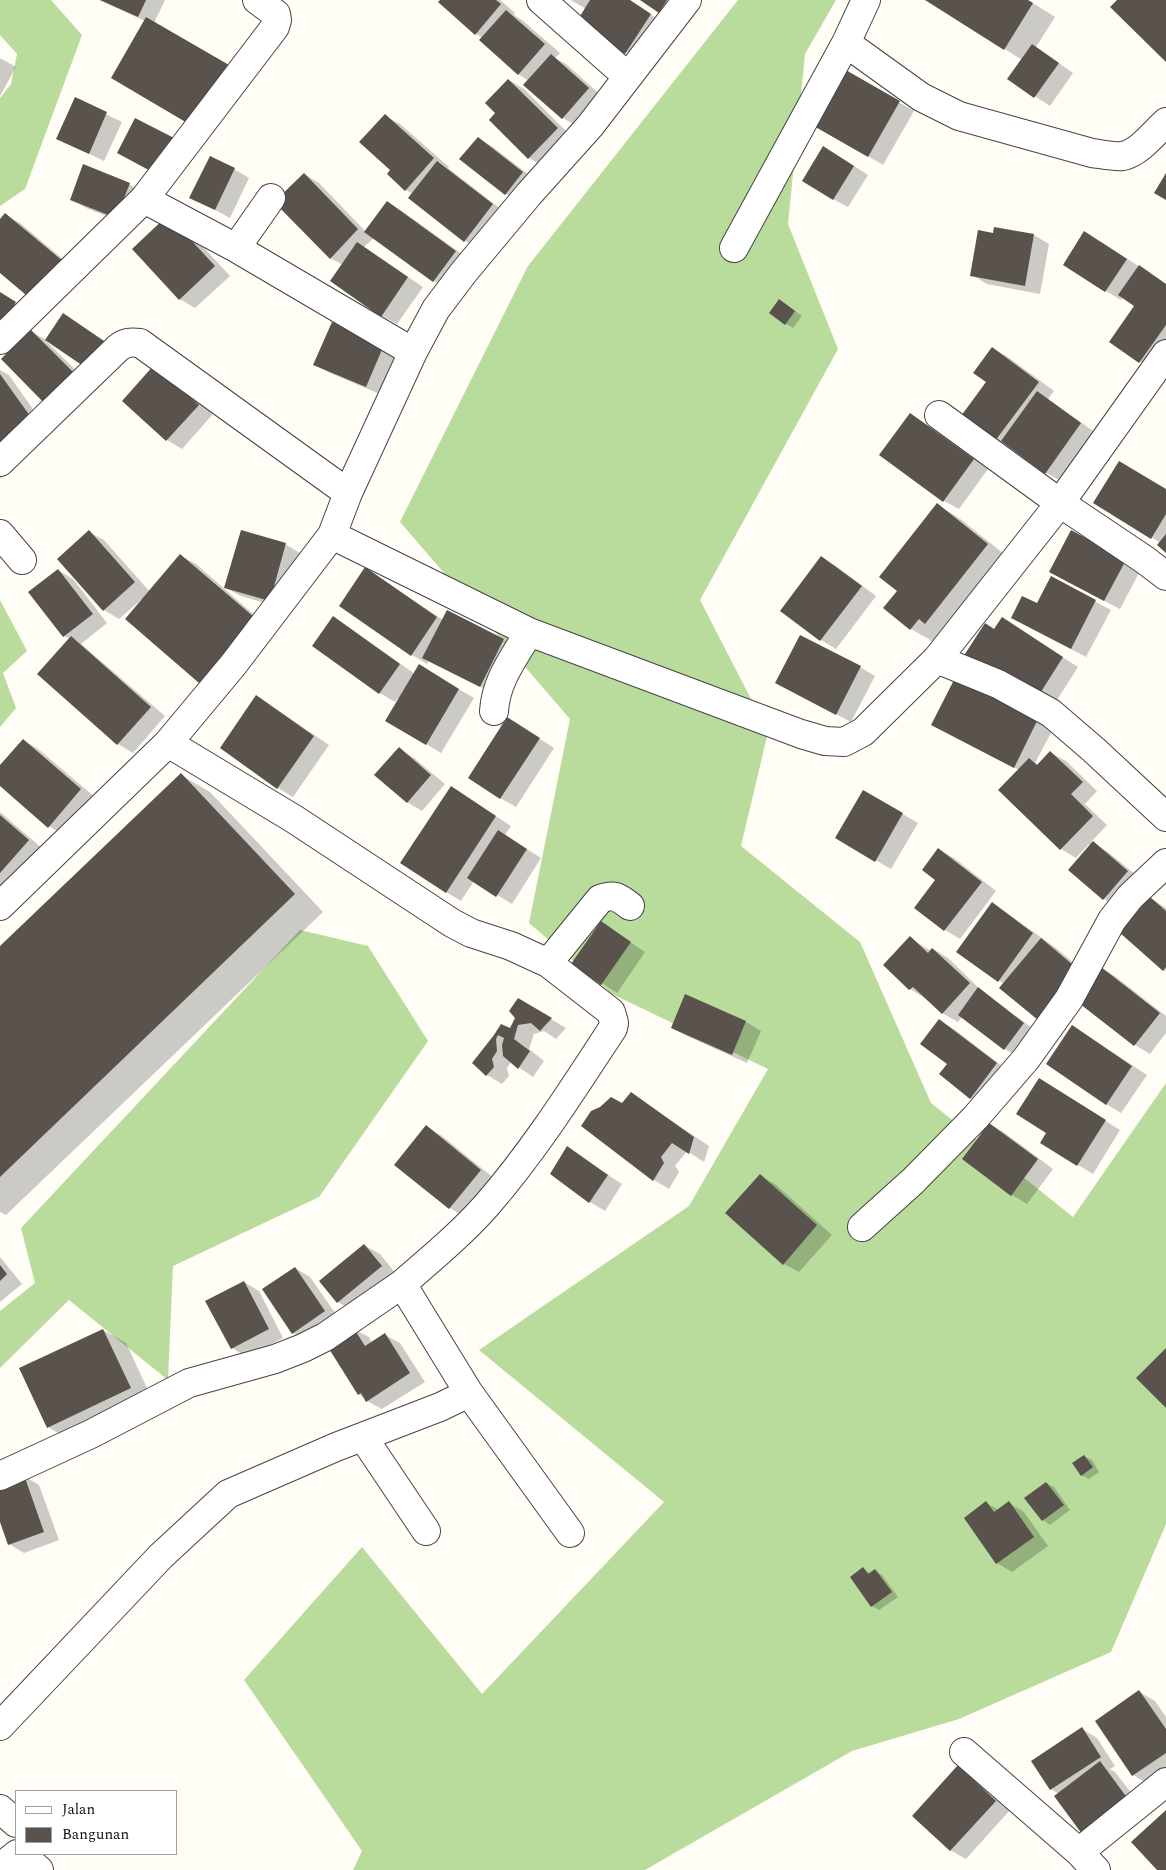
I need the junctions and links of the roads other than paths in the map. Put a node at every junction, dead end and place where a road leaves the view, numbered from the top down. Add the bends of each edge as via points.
1 (257, 0) edge
2 (541, 0) edge
3 (687, 0) edge
4 (866, 0) edge
5 (846, 43) junction
6 (627, 76) junction
7 (1166, 122) edge
8 (271, 198) dead end
9 (144, 199) junction
10 (236, 248) junction
11 (734, 248) dead end
12 (0, 340) edge
13 (413, 352) junction
14 (1166, 354) edge
15 (939, 415) dead end
16 (0, 462) edge
17 (348, 493) junction
18 (1060, 503) junction
19 (0, 534) edge
20 (332, 535) junction
21 (22, 560) dead end
22 (1166, 576) edge
23 (529, 632) junction
24 (937, 659) junction
25 (494, 711) dead end
26 (168, 743) junction
27 (1166, 817) edge
28 (1166, 863) edge
29 (0, 906) edge
30 (630, 906) dead end
31 (548, 963) junction
32 (862, 1227) dead end
33 (402, 1284) junction
34 (469, 1394) junction
35 (363, 1437) junction
36 (0, 1476) edge
37 (426, 1531) dead end
38 (570, 1533) dead end
39 (0, 1726) edge
40 (964, 1752) dead end
41 (1166, 1782) edge
42 (0, 1809) edge
43 (15, 1822) edge
44 (16, 1855) edge
45 (22, 1855) edge
46 (1088, 1861) edge
47 (0, 1868) edge
48 (39, 1870) edge

1 - 9 street via 276,14 275,27
2 - 6 street
3 - 6 street
4 - 5 street
5 - 7 street via 922,97 959,116 1092,153 1123,156 1136,150
5 - 11 street
6 - 13 street via 590,126 464,272 436,310
8 - 10 street
9 - 10 street
9 - 12 street
10 - 13 street
13 - 17 street
14 - 18 street
15 - 18 street
16 - 17 street via 118,348 131,342 140,343
17 - 20 street
18 - 22 street
18 - 24 street
19 - 21 street
20 - 23 street
20 - 26 street via 233,665
23 - 24 street via 825,741 844,742 863,732
23 - 25 street via 499,682
24 - 27 street via 998,684 1051,713
26 - 29 street
26 - 31 street via 294,819 452,923
28 - 32 street via 1130,897 1112,920 1069,999 1026,1058 975,1118
30 - 31 street via 609,895 600,899
31 - 33 street via 612,1012 613,1028 538,1141 486,1206
33 - 34 street
33 - 36 street via 325,1337 303,1348 188,1383 92,1434
34 - 35 street
34 - 38 street
35 - 37 street
35 - 39 street via 228,1494 161,1556
40 - 46 street
41 - 46 street
42 - 43 street
44 - 47 street
45 - 48 street

